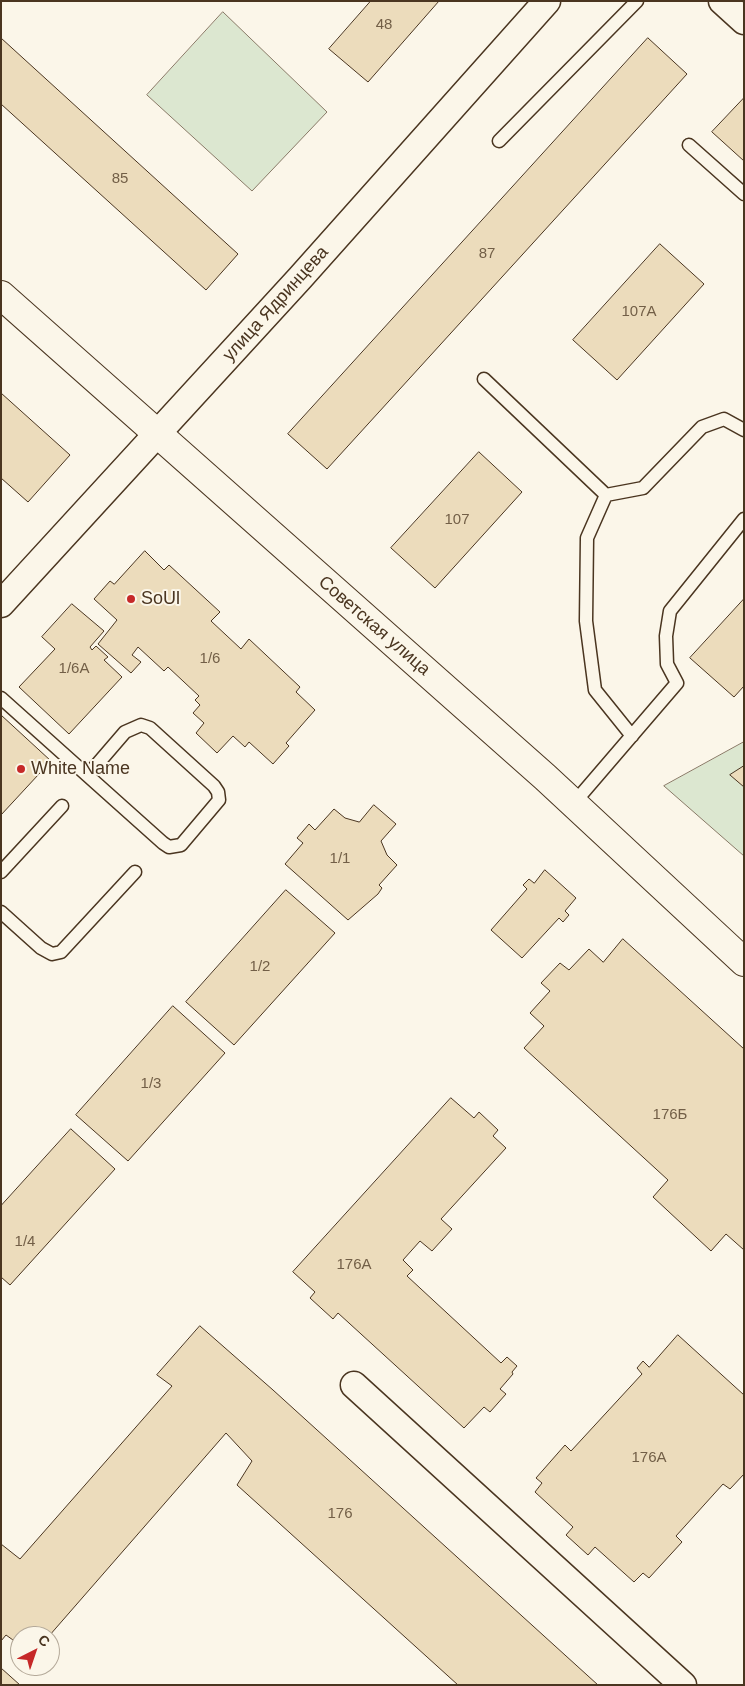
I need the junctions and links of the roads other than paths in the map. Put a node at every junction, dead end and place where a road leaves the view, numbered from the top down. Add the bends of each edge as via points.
1 (547, 1) edge
2 (637, 1) edge
3 (722, 1) edge
4 (744, 21) edge
5 (499, 141) dead end
6 (689, 145) dead end
7 (744, 194) edge
8 (1, 295) edge
9 (484, 379) dead end
10 (744, 430) edge
11 (157, 434) junction
12 (606, 495) junction
13 (744, 519) edge
14 (1, 604) edge
15 (1, 698) edge
16 (632, 736) junction
17 (88, 775) junction
18 (574, 803) junction
19 (62, 806) dead end
20 (1, 872) edge
21 (135, 872) dead end
22 (1, 912) edge
23 (744, 962) edge
24 (354, 1385) dead end
25 (683, 1685) edge

1 - 11 street, улица Ядринцева
2 - 5 lane
3 - 4 street
6 - 7 lane
8 - 11 main road, Советская улица
9 - 12 lane
10 - 12 lane via 724,419 702,427 642,488
11 - 14 street, улица Ядринцева
11 - 18 main road, Советская улица
12 - 16 lane via 588,538 586,620 595,690
13 - 16 lane via 670,611 666,636 667,664 677,683
15 - 17 lane
16 - 18 lane
17 - 17 lane via 169,847 181,845 219,800 214,786 150,728 141,725 125,732
18 - 23 main road, Советская улица
19 - 20 lane
21 - 22 lane via 61,952 52,954 41,948
24 - 25 street

